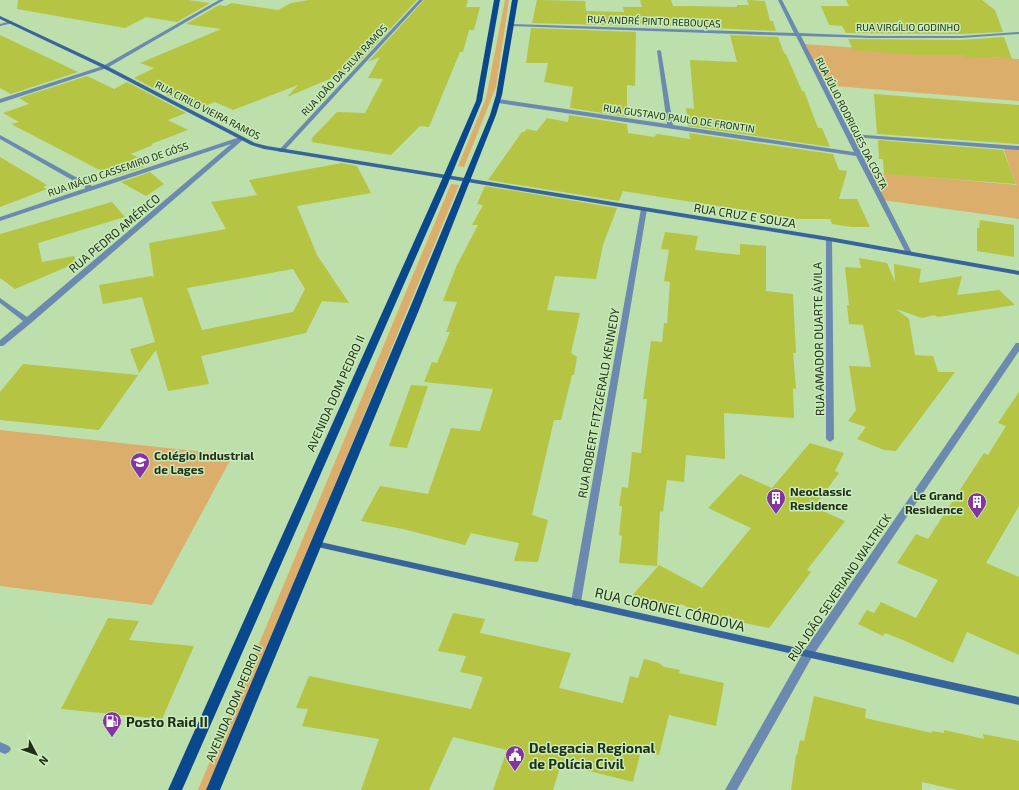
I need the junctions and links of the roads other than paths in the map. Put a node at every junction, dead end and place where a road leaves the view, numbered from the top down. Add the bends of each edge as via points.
1 (222, 0) edge
2 (421, 0) edge
3 (498, 0) edge
4 (515, 0) edge
5 (780, 0) edge
6 (0, 17) edge
7 (11, 22) junction
8 (0, 25) edge
9 (511, 25) junction
10 (1019, 33) edge
11 (798, 34) junction
12 (659, 51) dead end
13 (105, 67) junction
14 (0, 101) edge
15 (498, 101) junction
16 (670, 126) junction
17 (848, 135) junction
18 (0, 137) edge
19 (242, 138) junction
20 (1019, 148) edge
21 (281, 151) junction
22 (858, 154) junction
23 (446, 178) junction
24 (466, 181) junction
25 (92, 189) junction
26 (644, 209) junction
27 (0, 219) edge
28 (829, 239) junction
29 (909, 253) junction
30 (1019, 273) edge
31 (0, 300) edge
32 (28, 321) junction
33 (0, 344) edge
34 (1019, 345) edge
35 (830, 439) dead end
36 (316, 544) junction
37 (576, 602) junction
38 (808, 654) junction
39 (1019, 701) edge
40 (175, 790) edge
41 (213, 790) edge
42 (731, 790) edge

1 - 13 street
2 - 21 street, RUA JOÃO DA SILVA RAMOS
3 - 23 main road, AVENIDA DOM PEDRO II via 481,95
4 - 9 main road, AVENIDA DOM PEDRO II
5 - 11 street, RUA JÚLIO RODRIGUES DA COSTA
6 - 7 street, RUA CIRILO VIEIRA RAMOS
7 - 8 street
7 - 13 street, RUA CIRILO VIEIRA RAMOS
9 - 11 street, RUA ANDRÉ PINTO REBOUÇAS
9 - 15 main road, AVENIDA DOM PEDRO II
10 - 11 street, RUA VIRGÍLIO GODINHO via 961,37
11 - 17 street, RUA JÚLIO RODRIGUES DA COSTA
12 - 16 street
13 - 14 street
13 - 19 street, RUA CIRILO VIEIRA RAMOS
15 - 16 street, RUA GUSTAVO PAULO DE FRONTIN
15 - 24 main road, AVENIDA DOM PEDRO II
16 - 22 street, RUA GUSTAVO PAULO DE FRONTIN
17 - 20 street
17 - 22 street, RUA JÚLIO RODRIGUES DA COSTA
18 - 25 street
19 - 21 street, RUA CIRILO VIEIRA RAMOS
19 - 25 street, RUA INÁCIO CASSEMIRO DE GÓSS
19 - 32 street, RUA PEDRO AMÉRICO
21 - 23 street, RUA CIRILO VIEIRA RAMOS
22 - 29 street, RUA JÚLIO RODRIGUES DA COSTA
23 - 24 street, RUA CIRILO VIEIRA RAMOS
23 - 40 main road, AVENIDA DOM PEDRO II
24 - 26 street, RUA CRUZ E SOUZA
24 - 36 main road, AVENIDA DOM PEDRO II
25 - 27 street, RUA INÁCIO CASSEMIRO DE GÓSS
26 - 28 street, RUA CRUZ E SOUZA
26 - 37 street, RUA ROBERT FITZGERALD KENNEDY
28 - 29 street, RUA CRUZ E SOUZA
28 - 35 street, RUA AMADOR DUARTE ÁVILA
29 - 30 street, RUA CRUZ E SOUZA
31 - 32 street
32 - 33 street, RUA PEDRO AMÉRICO
34 - 38 street, RUA JOÃO SEVERIANO WALTRICK
36 - 37 street, RUA CORONEL CÓRDOVA
36 - 41 main road, AVENIDA DOM PEDRO II
37 - 38 street, RUA CORONEL CÓRDOVA
38 - 39 street, RUA CORONEL CÓRDOVA
38 - 42 street, RUA JOÃO SEVERIANO WALTRICK

